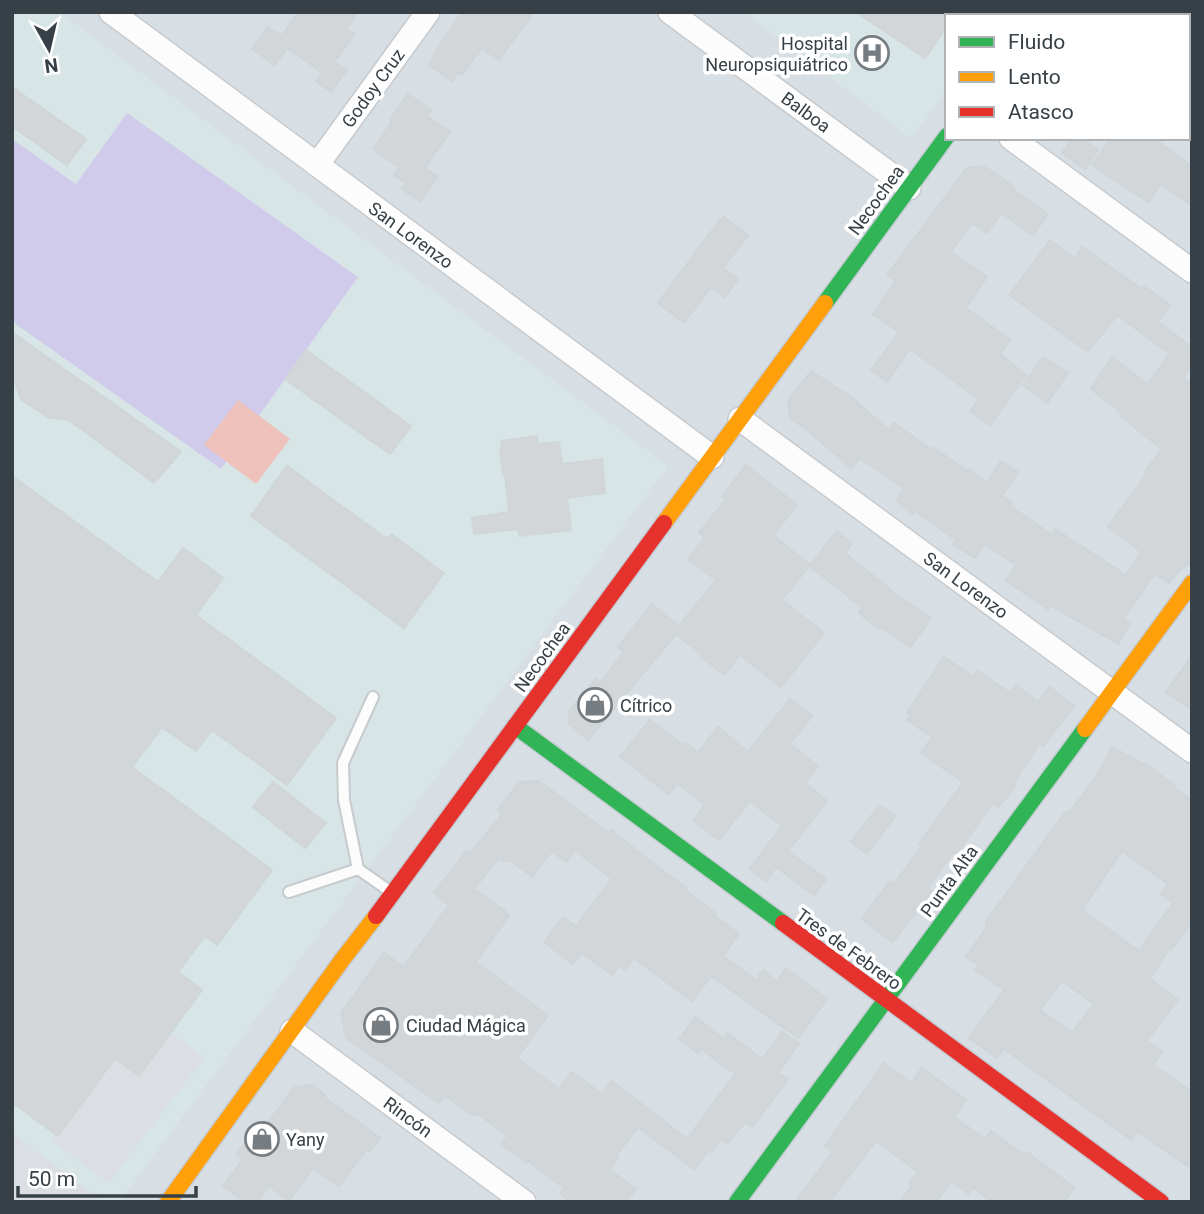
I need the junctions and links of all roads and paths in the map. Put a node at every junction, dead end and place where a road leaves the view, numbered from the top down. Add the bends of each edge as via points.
1 (111, 12) edge
2 (429, 12) edge
3 (670, 12) edge
4 (945, 139) edge
5 (1014, 140) edge
6 (317, 165) junction
7 (909, 188) junction
8 (1192, 271) edge
9 (740, 419) junction
10 (712, 457) junction
11 (1192, 583) edge
12 (1112, 692) junction
13 (373, 697) dead end
14 (515, 726) junction
15 (1192, 751) edge
16 (358, 870) junction
17 (289, 892) dead end
18 (393, 894) junction
19 (886, 999) junction
20 (292, 1031) junction
21 (168, 1202) edge
22 (524, 1202) edge
23 (737, 1202) edge
24 (1161, 1202) edge

1 - 6 street, San Lorenzo
2 - 6 street, Godoy Cruz
3 - 7 street, Balboa
4 - 7 street, Necochea
5 - 8 street
6 - 10 street, San Lorenzo
7 - 9 street, Necochea
9 - 10 street, Necochea
9 - 12 street, San Lorenzo
10 - 14 street, Necochea
11 - 12 street, Punta Alta
12 - 15 street, San Lorenzo
12 - 19 street, Punta Alta
13 - 16 lane via 342,763
14 - 18 street, Necochea
14 - 19 street, Tres de Febrero
16 - 17 lane
16 - 18 lane
18 - 20 street, Necochea
19 - 23 street, Punta Alta
19 - 24 street, Tres de Febrero
20 - 21 street, Necochea
20 - 22 street, Rincón

